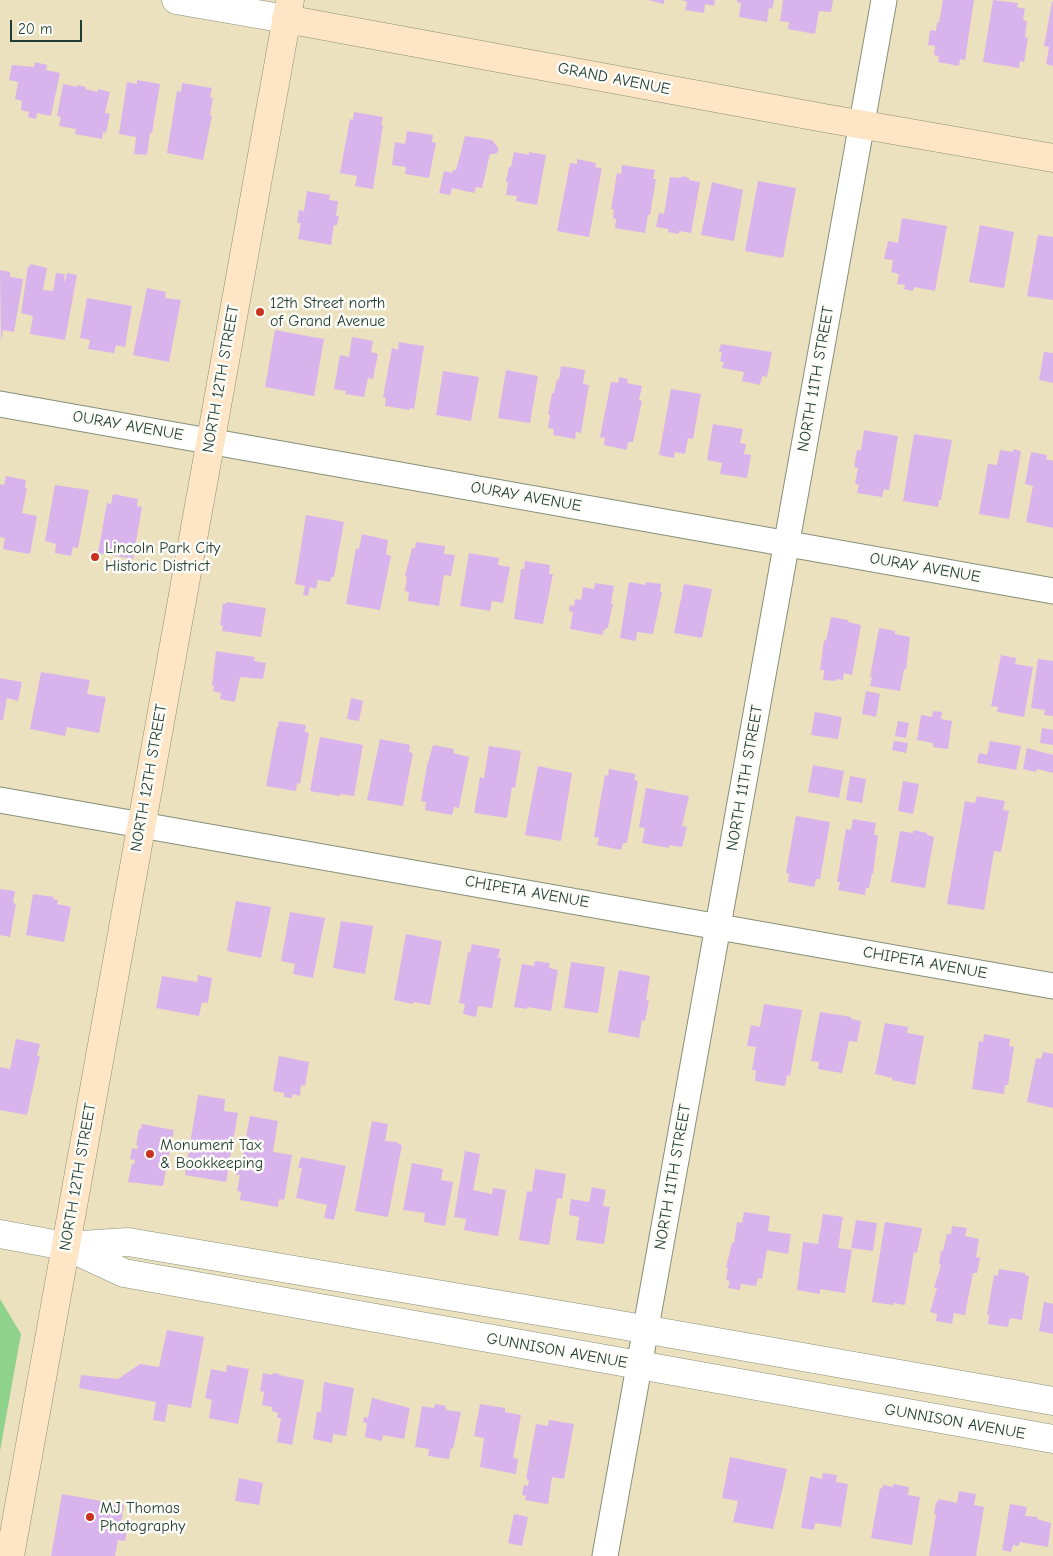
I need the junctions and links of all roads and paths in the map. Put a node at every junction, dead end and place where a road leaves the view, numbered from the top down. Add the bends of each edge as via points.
1 (176, 0) edge
2 (884, 0) edge
3 (288, 10) edge
4 (863, 125) junction
5 (1053, 158) edge
6 (0, 404) edge
7 (210, 441) junction
8 (787, 543) junction
9 (1053, 591) edge
10 (0, 800) edge
11 (141, 824) junction
12 (719, 926) junction
13 (1053, 986) edge
14 (0, 1234) edge
15 (66, 1246) junction
16 (646, 1329) junction
17 (639, 1366) junction
18 (1053, 1401) edge
19 (1053, 1439) edge
20 (10, 1556) edge
21 (605, 1556) edge

1 - 3 street, GRAND AVENUE
2 - 4 street, NORTH 11TH STREET
3 - 4 main road, GRAND AVENUE
3 - 7 main road, NORTH 12TH STREET
4 - 5 main road, GRAND AVENUE
4 - 8 street, NORTH 11TH STREET
6 - 7 street, OURAY AVENUE
7 - 8 street, OURAY AVENUE
7 - 11 main road, NORTH 12TH STREET
8 - 9 street, OURAY AVENUE
8 - 12 street, NORTH 11TH STREET
10 - 11 street, CHIPETA AVENUE
11 - 12 street, CHIPETA AVENUE
11 - 15 main road, NORTH 12TH STREET
12 - 13 street, CHIPETA AVENUE
12 - 16 street, NORTH 11TH STREET
14 - 15 street, GUNNISON AVENUE
15 - 16 street, GUNNISON AVENUE via 128,1242
15 - 17 street, GUNNISON AVENUE via 124,1273
15 - 20 main road, NORTH 12TH STREET
16 - 17 street, NORTH 11TH STREET
16 - 18 street, GUNNISON AVENUE
17 - 19 street, GUNNISON AVENUE
17 - 21 street, NORTH 11TH STREET

